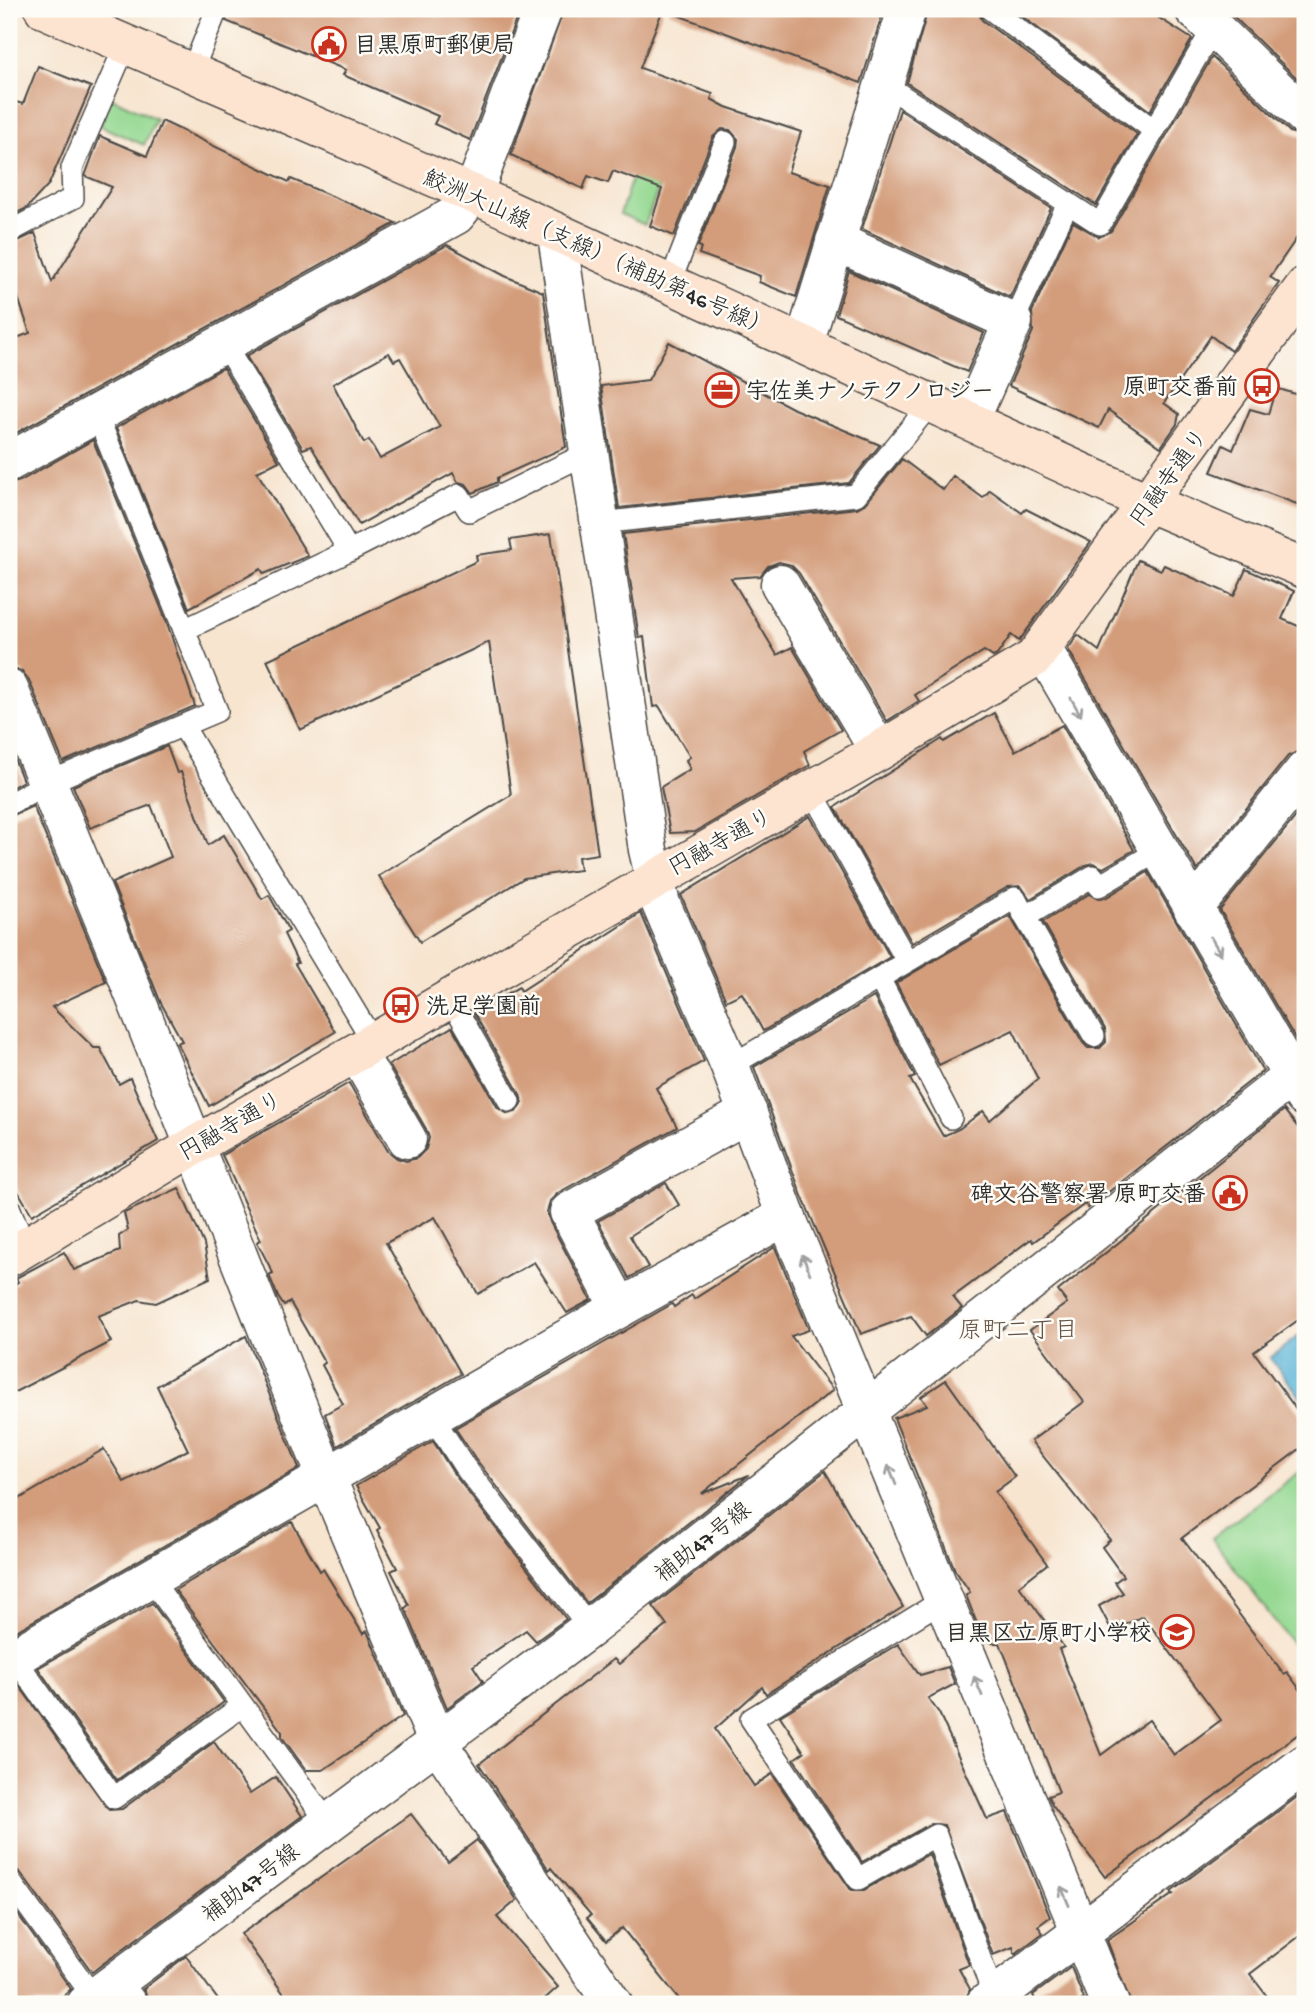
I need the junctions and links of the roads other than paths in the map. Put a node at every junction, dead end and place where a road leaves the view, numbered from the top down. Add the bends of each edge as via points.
1 (217, 9) edge
2 (543, 9) edge
3 (907, 9) edge
4 (990, 9) edge
5 (56, 11) edge
6 (1204, 18) edge
7 (126, 44) junction
8 (191, 74) junction
9 (884, 84) junction
10 (1305, 116) edge
11 (1154, 130) junction
12 (725, 142) dead end
13 (473, 194) junction
14 (1068, 203) junction
15 (9, 232) edge
16 (557, 235) junction
17 (835, 241) junction
18 (669, 285) junction
19 (1305, 286) edge
20 (1013, 322) junction
21 (224, 344) junction
22 (803, 344) junction
23 (932, 402) junction
24 (97, 415) junction
25 (970, 419) junction
26 (590, 452) junction
27 (9, 462) edge
28 (1149, 503) junction
29 (600, 523) junction
30 (349, 551) junction
31 (1305, 569) edge
32 (780, 584) dead end
33 (184, 630) junction
34 (1042, 648) junction
35 (9, 688) edge
36 (183, 726) junction
37 (879, 751) junction
38 (1305, 770) edge
39 (47, 783) junction
40 (811, 790) junction
41 (9, 804) edge
42 (1158, 851) junction
43 (655, 878) junction
44 (1193, 909) junction
45 (1025, 917) junction
46 (907, 961) junction
47 (879, 978) junction
48 (450, 999) junction
49 (1094, 1036) dead end
50 (365, 1048) junction
51 (730, 1066) junction
52 (1301, 1079) edge
53 (509, 1101) dead end
54 (748, 1113) junction
55 (951, 1118) dead end
56 (407, 1139) dead end
57 (194, 1146) junction
58 (9, 1208) edge
59 (786, 1216) junction
60 (17, 1252) edge
61 (620, 1308) junction
62 (867, 1413) junction
63 (432, 1416) junction
64 (327, 1479) junction
65 (150, 1578) junction
66 (943, 1600) junction
67 (590, 1628) junction
68 (11, 1658) edge
69 (242, 1706) junction
70 (438, 1743) junction
71 (1305, 1764) edge
72 (329, 1824) junction
73 (9, 1880) edge
74 (1081, 1934) junction
75 (109, 1996) edge
76 (989, 2001) edge
77 (613, 2004) edge
78 (1110, 2004) edge

1 - 8 lane
2 - 13 street
3 - 9 street
4 - 11 lane
5 - 7 street, 鮫洲大山線（支線）（補助第46号線）
6 - 10 street
6 - 11 lane
7 - 8 street, 鮫洲大山線（支線）（補助第46号線）
7 - 15 lane via 72,168 73,198
8 - 13 street, 鮫洲大山線（支線）（補助第46号線）
9 - 14 lane
9 - 17 street
11 - 14 lane via 1100,224
12 - 18 lane
13 - 16 street, 鮫洲大山線（支線）（補助第46号線）
13 - 21 street via 456,215
14 - 20 lane
16 - 18 street, 鮫洲大山線（支線）（補助第46号線）
16 - 26 street
17 - 20 street
17 - 22 street
18 - 22 street, 鮫洲大山線（支線）（補助第46号線）
19 - 28 street, 円融寺通り
20 - 25 street
21 - 24 street
21 - 30 lane
22 - 23 street, 鮫洲大山線（支線）（補助第46号線）
23 - 25 street, 鮫洲大山線（支線）（補助第46号線）
23 - 29 lane via 856,495
24 - 27 street
24 - 33 lane
25 - 28 street, 鮫洲大山線（支線）（補助第46号線）
26 - 29 street
26 - 30 lane via 469,511 459,495
28 - 31 street, 鮫洲大山線（支線）（補助第46号線）
28 - 34 street, 円融寺通り
29 - 43 street
30 - 33 lane
32 - 37 street
33 - 36 lane via 217,711
34 - 37 street, 円融寺通り
34 -> 42 street
35 - 39 street
36 - 39 lane
36 - 50 lane
37 - 40 street, 円融寺通り
38 - 44 street
39 - 41 lane
39 - 57 street
40 - 43 street, 円融寺通り
40 - 46 lane
42 - 44 street
42 - 45 lane via 1099,886 1093,876
43 - 48 street, 円融寺通り
43 - 51 street via 661,904
44 -> 52 street
45 - 46 lane via 1015,898
45 - 49 lane
46 - 47 lane
47 - 51 lane
47 - 55 lane
48 - 50 street, 円融寺通り
48 - 53 lane
50 - 56 street
50 - 57 street, 円融寺通り
51 - 54 street
52 - 62 street, 補助47号線
54 - 59 street
54 - 61 street via 569,1212
57 - 60 street, 円融寺通り
57 - 64 street
58 - 60 lane
59 - 61 street
62 -> 59 street
61 - 63 street
66 -> 62 street
62 - 67 street, 補助47号線
63 - 64 street
63 - 67 lane via 464,1466
64 - 65 street
64 - 70 street
65 - 68 street
65 - 69 lane
74 -> 66 street
66 - 76 lane via 751,1719 858,1879 936,1835
67 - 70 street, 補助47号線
68 - 69 lane via 114,1798
69 - 72 lane
70 - 72 street, 補助47号線
70 - 77 street
71 - 74 street
72 - 75 street, 補助47号線
73 - 75 lane
74 - 76 street
74 - 78 street

